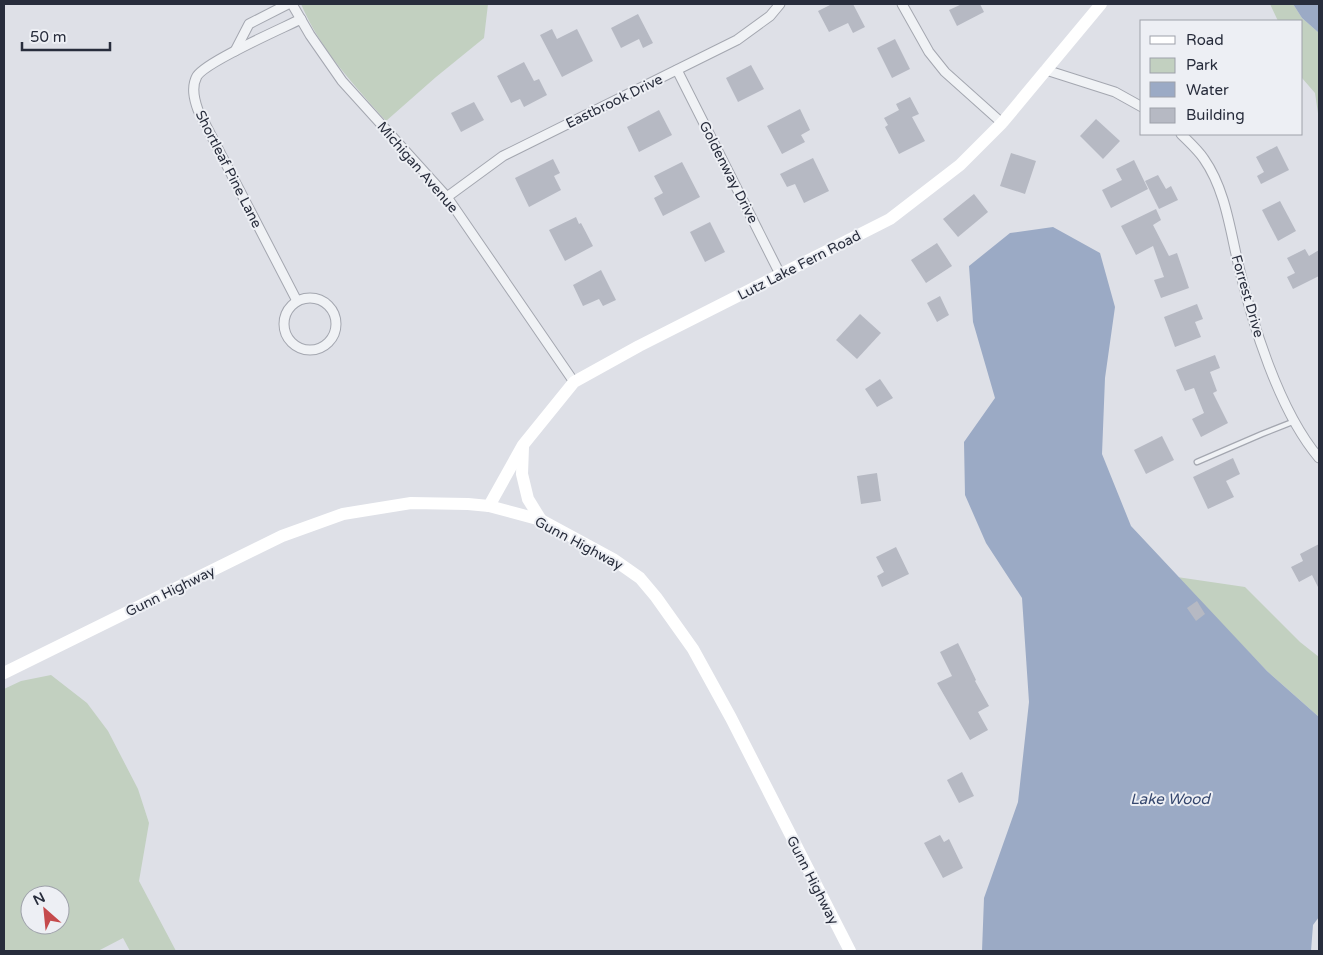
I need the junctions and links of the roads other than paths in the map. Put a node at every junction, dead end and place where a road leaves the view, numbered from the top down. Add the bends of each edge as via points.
1 (290, 4) edge
2 (780, 4) edge
3 (902, 4) edge
4 (1101, 4) edge
5 (301, 19) junction
6 (235, 51) junction
7 (677, 70) junction
8 (1046, 70) junction
9 (1140, 106) edge
10 (1002, 123) junction
11 (1182, 135) edge
12 (447, 197) junction
13 (780, 274) junction
14 (297, 301) junction
15 (574, 382) junction
16 (1295, 422) junction
17 (523, 445) junction
18 (1319, 458) edge
19 (1198, 462) dead end
20 (489, 506) junction
21 (542, 520) junction
22 (4, 672) edge
23 (850, 951) edge

1 - 5 street, Michigan Avenue
1 - 6 street via 249,24
2 - 7 street, Eastbrook Drive via 770,16 738,40
3 - 10 street via 929,52 945,72
4 - 8 main road, Lutz Lake Fern Road
5 - 6 street, Shortleaf Pine Lane
5 - 12 street, Michigan Avenue via 342,81
6 - 14 street, Shortleaf Pine Lane via 203,70 194,82 194,99
7 - 12 street, Eastbrook Drive via 503,156
7 - 13 street, Goldenway Drive
8 - 9 street via 1115,92
8 - 10 main road, Lutz Lake Fern Road
10 - 13 main road, Lutz Lake Fern Road via 960,165 890,219
11 - 16 street, Forrest Drive via 1204,159 1219,189 1250,312 1271,371
12 - 15 street, Michigan Avenue
13 - 15 main road, Lutz Lake Fern Road
14 - 14 street via 314,298 329,306 334,313 333,338 320,349 302,350 294,346 284,332 286,314
15 - 17 main road, Lutz Lake Fern Road
16 - 18 street, Forrest Drive
16 - 19 lane
17 - 20 main road, Lutz Lake Fern Road
17 - 21 main road via 522,474 528,499
20 - 21 main road, Gunn Highway
20 - 22 main road, Gunn Highway via 411,503 343,514 282,536
21 - 23 main road, Gunn Highway via 613,559 640,578 693,648

